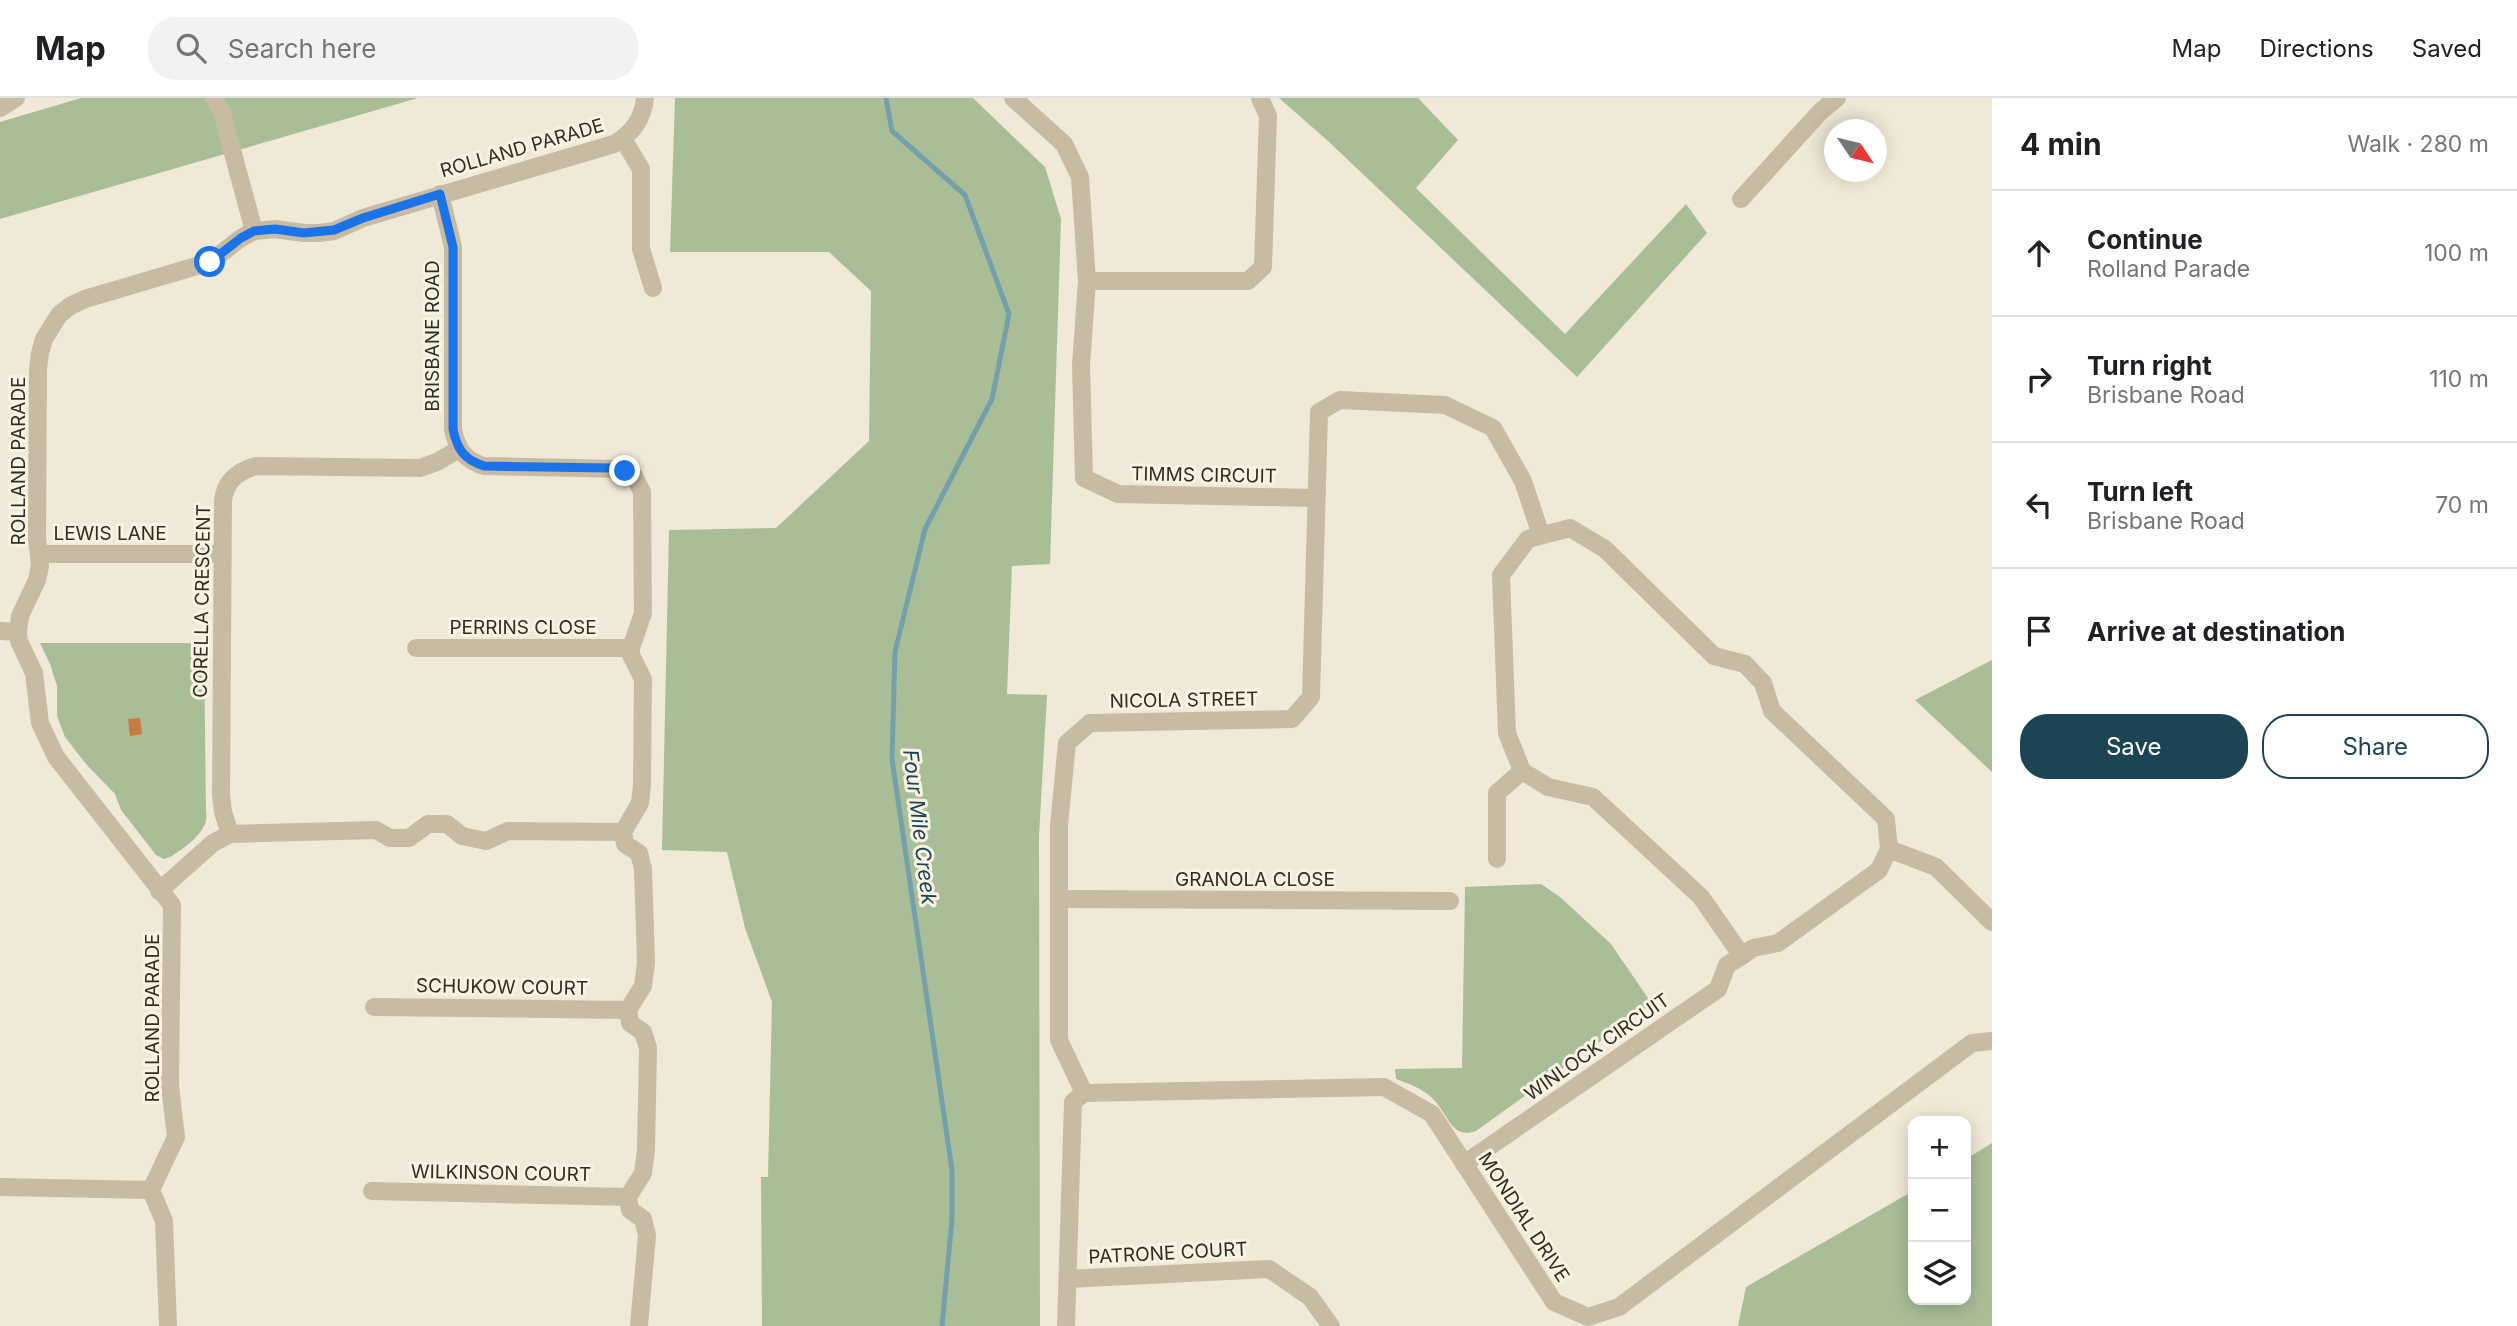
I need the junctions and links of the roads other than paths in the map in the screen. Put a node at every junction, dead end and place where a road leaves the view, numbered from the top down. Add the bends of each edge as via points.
1 (16, 98) edge
2 (214, 98) edge
3 (646, 98) edge
4 (1013, 98) edge
5 (1260, 98) edge
6 (1837, 98) edge
7 (0, 108) edge
8 (623, 139) junction
9 (440, 194) junction
10 (1741, 199) dead end
11 (254, 231) junction
12 (1087, 281) junction
13 (653, 288) dead end
14 (459, 449) junction
15 (1315, 498) junction
16 (1541, 536) junction
17 (39, 554) junction
18 (222, 554) junction
19 (9, 631) edge
20 (416, 648) dead end
21 (631, 648) junction
22 (1522, 771) junction
23 (624, 832) junction
24 (230, 834) junction
25 (1889, 849) junction
26 (1497, 859) dead end
27 (159, 891) junction
28 (1060, 899) junction
29 (1450, 901) dead end
30 (1992, 922) edge
31 (1742, 956) junction
32 (374, 1007) dead end
33 (628, 1010) junction
34 (1992, 1041) edge
35 (1083, 1093) junction
36 (1464, 1164) junction
37 (0, 1187) edge
38 (151, 1191) junction
39 (372, 1191) dead end
40 (628, 1197) junction
41 (1068, 1279) junction
42 (168, 1326) edge
43 (639, 1326) edge
44 (1066, 1326) edge
45 (1331, 1326) edge

1 - 7 street
2 - 11 street
3 - 8 street, ROLLAND PARADE via 641,117
4 - 12 street, TIMMS CIRCUIT via 1064,144 1080,177
5 - 12 street via 1268,116 1263,267 1248,281
6 - 10 street
8 - 9 street, ROLLAND PARADE
8 - 13 street via 641,169 641,249
9 - 11 street, ROLLAND PARADE via 334,230
9 - 14 street, BRISBANE ROAD via 453,247 453,429
11 - 17 street, ROLLAND PARADE via 210,262 70,306 51,326 38,370
12 - 15 street, TIMMS CIRCUIT via 1080,365 1084,478 1118,494
14 - 18 street, CORELLA CRESCENT via 419,468 245,469 235,475 224,493
14 - 21 street via 484,466 611,468 634,476 643,498 643,614
15 - 16 street, NICOLA STREET via 1319,412 1340,400 1445,405 1493,428 1523,481
15 - 28 street, NICOLA STREET via 1311,697 1292,719 1090,723 1068,743 1059,825
16 - 22 street via 1528,539 1501,575 1507,733
16 - 25 street via 1570,528 1605,549 1714,656 1745,664 1763,682 1772,711 1886,819
17 - 18 street, LEWIS LANE
17 - 19 street, ROLLAND PARADE via 37,580
18 - 24 street, CORELLA CRESCENT via 221,795
19 - 27 street, ROLLAND PARADE via 34,673 46,740
20 - 21 street, PERRINS CLOSE
21 - 23 street via 643,679 642,785 640,803
22 - 26 street via 1497,793
22 - 31 street via 1548,787 1593,797 1701,897
23 - 24 street via 508,831 486,841 462,836 447,824 428,824 409,838 390,838 376,830
23 - 33 street via 625,844 639,853 643,869 646,963 643,986
24 - 27 street
25 - 30 street via 1936,867
25 - 31 street, WINLOCK CIRCUIT via 1879,870 1777,943 1753,948
27 - 38 street, ROLLAND PARADE via 172,905 170,1086 176,1137
28 - 29 street, GRANOLA CLOSE
28 - 35 street, NICOLA STREET via 1059,1040
31 - 36 street, WINLOCK CIRCUIT via 1727,965 1718,989
32 - 33 street, SCHUKOW COURT
33 - 40 street via 630,1023 643,1032 648,1048 646,1150 643,1172
34 - 36 street, MONDIAL DRIVE via 1972,1043 1619,1307 1588,1317 1554,1302
35 - 36 street, MONDIAL DRIVE via 1384,1087 1432,1114
35 - 41 street via 1073,1102
37 - 38 street
38 - 42 street via 164,1221
39 - 40 street, WILKINSON COURT
40 - 43 street via 630,1210 643,1219 647,1235
41 - 44 street
41 - 45 street, PATRONE COURT via 1269,1269 1310,1297

